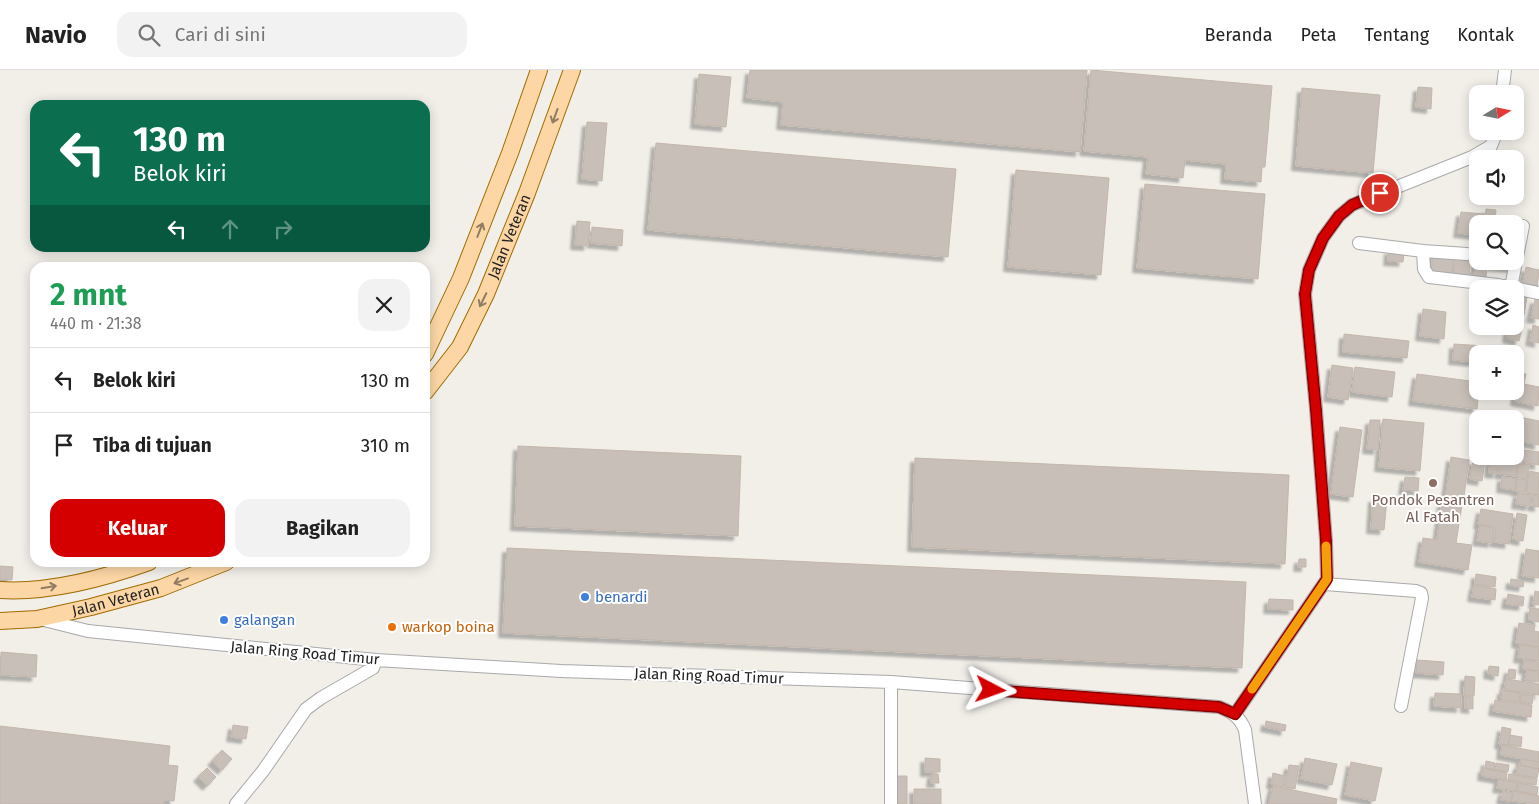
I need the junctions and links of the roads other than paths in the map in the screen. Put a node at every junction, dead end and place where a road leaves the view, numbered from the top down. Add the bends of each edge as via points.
1 (539, 70) edge
2 (572, 70) edge
3 (1505, 70) edge
4 (1503, 85) edge
5 (1493, 140) edge
6 (1359, 243) dead end
7 (1423, 251) junction
8 (1467, 254) dead end
9 (1469, 282) edge
10 (1524, 290) edge
11 (1539, 293) edge
12 (430, 343) edge
13 (430, 386) edge
14 (133, 567) edge
15 (214, 567) edge
16 (1325, 584) junction
17 (0, 590) edge
18 (85, 608) junction
19 (37, 619) junction
20 (0, 620) edge
21 (88, 631) junction
22 (376, 660) junction
23 (891, 682) junction
24 (1401, 706) dead end
25 (1235, 714) junction
26 (236, 804) edge
27 (891, 804) edge
28 (1255, 804) edge

12 -> 1 main road, Jalan Veteran via 461,278
2 -> 13 main road, Jalan Veteran via 486,294 460,347
3 - 4 street
5 - 16 street via 1491,146 1472,157 1352,205 1339,216 1323,238 1309,270 1305,294 1326,541
6 - 7 street
7 - 8 street
7 - 9 street via 1424,269 1429,277
10 - 11 street
17 -> 14 main road, Jalan Veteran via 64,585
15 -> 18 main road, Jalan Veteran via 161,588
16 - 24 street via 1416,591 1422,595
16 - 25 street
18 - 19 main road, Jalan Veteran
18 - 21 street via 84,620
19 - 20 main road, Jalan Veteran
19 - 21 street, Jalan Ring Road Timur
21 - 22 street, Jalan Ring Road Timur
22 - 23 street, Jalan Ring Road Timur via 561,671
22 - 26 street via 373,668 306,709
23 - 25 street, Jalan Ring Road Timur via 1219,707
23 - 27 street
25 - 28 street via 1245,730

